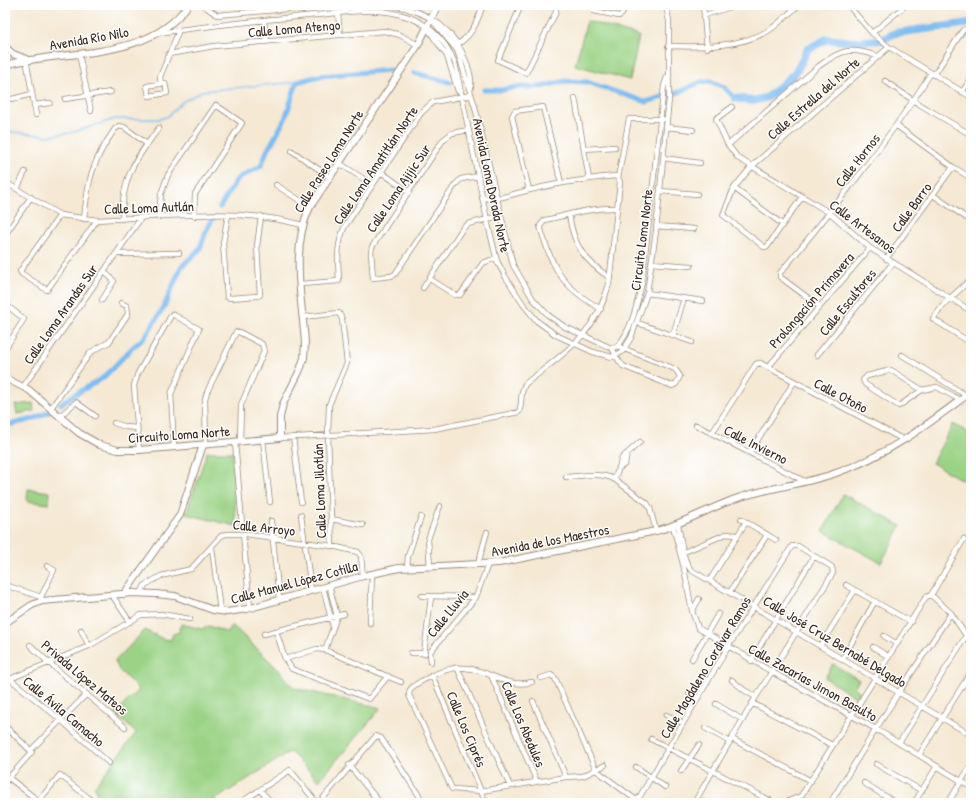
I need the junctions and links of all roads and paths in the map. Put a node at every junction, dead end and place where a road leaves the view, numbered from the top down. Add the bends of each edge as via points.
1 (188, 5) edge
2 (203, 5) edge
3 (336, 5) edge
4 (392, 5) edge
5 (438, 5) edge
6 (483, 5) edge
7 (521, 5) edge
8 (625, 5) edge
9 (666, 5) edge
10 (703, 5) edge
11 (737, 5) edge
12 (799, 5) edge
13 (850, 5) edge
14 (906, 5) edge
15 (319, 6) edge
16 (405, 6) edge
17 (555, 6) edge
18 (286, 7) edge
19 (591, 7) edge
20 (338, 14) junction
21 (705, 15) junction
22 (431, 19) junction
23 (264, 20) junction
24 (427, 28) junction
25 (179, 30) junction
26 (968, 30) edge
27 (159, 33) junction
28 (873, 34) junction
29 (340, 35) junction
30 (267, 42) junction
31 (458, 44) junction
32 (418, 45) junction
33 (668, 46) junction
34 (888, 46) junction
35 (5, 47) edge
36 (706, 48) junction
37 (79, 54) junction
38 (169, 54) junction
39 (877, 56) junction
40 (26, 59) junction
41 (5, 65) edge
42 (933, 74) junction
43 (971, 79) edge
44 (885, 81) dead end
45 (161, 84) dead end
46 (111, 92) dead end
47 (962, 92) junction
48 (471, 93) junction
49 (32, 94) junction
50 (461, 94) junction
51 (88, 96) junction
52 (971, 97) edge
53 (575, 98) dead end
54 (12, 99) dead end
55 (64, 99) dead end
56 (914, 101) junction
57 (50, 103) dead end
58 (34, 105) junction
59 (732, 107) dead end
60 (91, 110) dead end
61 (36, 115) dead end
62 (664, 119) junction
63 (896, 126) junction
64 (666, 127) junction
65 (159, 128) dead end
66 (469, 130) junction
67 (693, 130) dead end
68 (968, 133) dead end
69 (147, 144) junction
70 (728, 145) junction
71 (615, 147) dead end
72 (584, 149) junction
73 (292, 151) dead end
74 (663, 158) junction
75 (339, 163) junction
76 (700, 163) dead end
77 (752, 166) junction
78 (953, 168) junction
79 (25, 172) dead end
80 (381, 172) junction
81 (478, 176) junction
82 (330, 177) junction
83 (618, 178) junction
84 (971, 178) edge
85 (589, 179) junction
86 (5, 182) edge
87 (561, 183) junction
88 (373, 185) junction
89 (276, 186) dead end
90 (734, 188) junction
91 (17, 189) junction
92 (529, 190) junction
93 (660, 191) junction
94 (409, 192) junction
95 (697, 194) dead end
96 (933, 195) junction
97 (31, 197) junction
98 (802, 197) junction
99 (482, 198) junction
100 (497, 199) junction
101 (310, 208) junction
102 (617, 208) junction
103 (830, 213) junction
104 (60, 214) junction
105 (228, 215) junction
106 (569, 215) junction
107 (194, 216) junction
108 (261, 216) junction
109 (500, 216) junction
110 (159, 217) junction
111 (141, 218) junction
112 (84, 219) junction
113 (122, 219) junction
114 (97, 220) junction
115 (487, 220) junction
116 (971, 222) edge
117 (782, 224) junction
118 (302, 225) junction
119 (656, 228) junction
120 (694, 229) dead end
121 (649, 230) junction
122 (5, 235) edge
123 (870, 248) junction
124 (179, 253) dead end
125 (116, 254) junction
126 (496, 258) junction
127 (886, 259) junction
128 (651, 263) junction
129 (893, 263) junction
130 (691, 266) dead end
131 (104, 271) junction
132 (610, 278) junction
133 (430, 279) junction
134 (971, 279) edge
135 (301, 284) junction
136 (423, 288) dead end
137 (647, 293) junction
138 (684, 298) junction
139 (951, 299) junction
140 (102, 300) dead end
141 (703, 301) dead end
142 (121, 303) dead end
143 (5, 304) edge
144 (819, 306) junction
145 (601, 309) junction
146 (971, 311) edge
147 (304, 317) junction
148 (638, 323) junction
149 (583, 336) junction
150 (673, 336) junction
151 (692, 342) dead end
152 (971, 343) edge
153 (576, 344) junction
154 (617, 346) junction
155 (612, 348) junction
156 (5, 349) edge
157 (624, 350) junction
158 (817, 355) dead end
159 (902, 355) dead end
160 (616, 356) junction
161 (769, 366) junction
162 (5, 378) edge
163 (794, 382) junction
164 (23, 387) junction
165 (922, 390) junction
166 (969, 394) edge
167 (958, 398) junction
168 (51, 408) junction
169 (60, 416) junction
170 (95, 416) dead end
171 (114, 423) dead end
172 (696, 425) dead end
173 (137, 428) junction
174 (712, 433) junction
175 (328, 435) junction
176 (293, 437) junction
177 (280, 438) junction
178 (263, 440) junction
179 (905, 441) junction
180 (238, 442) junction
181 (640, 442) dead end
182 (204, 445) junction
183 (174, 447) junction
184 (139, 450) junction
185 (750, 452) junction
186 (566, 477) dead end
187 (614, 479) junction
188 (806, 482) junction
189 (270, 502) dead end
190 (301, 502) dead end
191 (440, 506) dead end
192 (301, 515) dead end
193 (421, 517) dead end
194 (331, 519) junction
195 (741, 519) dead end
196 (271, 520) dead end
197 (746, 522) junction
198 (242, 524) dead end
199 (363, 525) dead end
200 (676, 525) junction
201 (656, 531) junction
202 (487, 532) dead end
203 (243, 534) junction
204 (737, 535) junction
205 (767, 535) junction
206 (273, 538) junction
207 (964, 539) dead end
208 (776, 540) dead end
209 (304, 543) junction
210 (332, 546) junction
211 (212, 548) junction
212 (684, 552) junction
213 (814, 556) junction
214 (478, 564) junction
215 (488, 564) junction
216 (48, 566) dead end
217 (430, 567) junction
218 (686, 567) junction
219 (407, 568) junction
220 (372, 574) junction
221 (363, 576) junction
222 (710, 580) junction
223 (5, 584) edge
224 (329, 585) junction
225 (846, 585) dead end
226 (322, 586) junction
227 (310, 590) junction
228 (855, 590) junction
229 (730, 592) junction
230 (141, 593) junction
231 (124, 594) junction
232 (930, 595) junction
233 (112, 596) junction
234 (422, 596) dead end
235 (431, 597) junction
236 (476, 597) junction
237 (42, 599) junction
238 (699, 599) dead end
239 (279, 600) junction
240 (875, 601) junction
241 (754, 606) junction
242 (250, 608) junction
243 (220, 611) junction
244 (692, 612) junction
245 (952, 613) junction
246 (344, 614) dead end
247 (718, 614) dead end
248 (337, 616) junction
249 (331, 617) junction
250 (775, 619) junction
251 (190, 620) dead end
252 (130, 622) junction
253 (911, 622) junction
254 (5, 623) edge
255 (370, 623) dead end
256 (333, 627) junction
257 (81, 630) dead end
258 (276, 632) junction
259 (796, 632) junction
260 (264, 634) dead end
261 (707, 634) junction
262 (884, 636) dead end
263 (966, 636) junction
264 (971, 643) edge
265 (897, 644) junction
266 (30, 645) dead end
267 (90, 646) junction
268 (820, 646) junction
269 (728, 647) junction
270 (873, 647) dead end
271 (325, 650) junction
272 (430, 652) junction
273 (411, 653) dead end
274 (424, 654) junction
275 (889, 657) junction
276 (285, 659) junction
277 (692, 659) dead end
278 (842, 660) junction
279 (752, 661) junction
280 (48, 662) junction
281 (431, 662) dead end
282 (457, 667) junction
283 (772, 672) junction
284 (971, 672) edge
285 (491, 675) junction
286 (388, 676) junction
287 (432, 676) junction
288 (6, 678) edge
289 (541, 678) dead end
290 (876, 679) junction
291 (732, 680) dead end
292 (401, 682) dead end
293 (532, 682) dead end
294 (899, 692) junction
295 (689, 693) dead end
296 (87, 694) junction
297 (756, 697) junction
298 (698, 698) junction
299 (533, 701) dead end
300 (752, 703) junction
301 (716, 704) dead end
302 (922, 705) junction
303 (666, 715) dead end
304 (852, 716) junction
305 (941, 717) junction
306 (61, 720) junction
307 (743, 720) junction
308 (683, 724) junction
309 (5, 726) edge
310 (125, 726) dead end
311 (705, 728) dead end
312 (876, 729) junction
313 (971, 735) edge
314 (651, 738) dead end
315 (731, 741) junction
316 (899, 743) junction
317 (699, 745) dead end
318 (832, 745) junction
319 (669, 748) junction
320 (31, 751) junction
321 (919, 755) junction
322 (690, 759) junction
323 (109, 764) dead end
324 (876, 764) dead end
325 (605, 765) dead end
326 (971, 765) edge
327 (349, 766) junction
328 (938, 766) junction
329 (636, 767) dead end
330 (596, 770) junction
331 (681, 771) dead end
332 (713, 771) junction
333 (566, 777) junction
334 (6, 778) edge
335 (650, 778) junction
336 (810, 781) junction
337 (537, 782) junction
338 (962, 782) junction
339 (864, 783) dead end
340 (510, 786) junction
341 (665, 787) dead end
342 (971, 787) edge
343 (260, 790) junction
344 (481, 791) junction
345 (922, 791) junction
346 (696, 801) edge
347 (39, 802) edge
348 (638, 802) edge
349 (95, 803) edge
350 (240, 803) edge
351 (272, 803) edge
352 (318, 803) edge
353 (380, 803) edge
354 (421, 803) edge
355 (486, 803) edge
356 (705, 803) edge
357 (776, 803) edge
358 (788, 803) edge
359 (830, 803) edge
360 (896, 803) edge
361 (914, 803) edge
362 (948, 803) edge

1 - 27 street, Avenida Río Nilo via 178,18
2 - 18 street via 217,14
3 - 15 street
4 - 16 street, Avenida Loma Dorada Norte
5 - 22 street, Calle Paseo Loma Norte
6 - 31 street via 469,37
7 - 17 street via 498,60 526,73 556,12
8 - 19 street via 619,16
9 - 33 street, Circuito Loma Norte via 669,21
10 - 21 street
11 - 21 street
12 - 36 street via 758,36
13 - 28 street
14 - 28 street
15 - 18 street
16 - 22 street, Avenida Loma Dorada Norte
20 - 23 street, Avenida Loma Dorada Norte
20 - 24 street, Avenida Loma Dorada Norte via 391,12 409,17
20 - 29 street
21 - 36 street
22 - 24 street, Calle Paseo Loma Norte
22 - 31 street, Avenida Loma Dorada Norte via 445,28
22 - 48 street, Avenida Loma Dorada Norte via 457,50
23 - 25 street, Avenida Loma Dorada Norte
23 - 30 street
24 - 32 street, Calle Paseo Loma Norte
24 - 50 street, Avenida Loma Dorada Norte via 436,32 452,55
25 - 27 street, Avenida Loma Dorada Norte
25 - 38 street
26 - 42 street, Calle Hornos via 963,30
27 - 37 street, Avenida Río Nilo via 114,48
28 - 34 street
29 - 30 street, Calle Loma Atengo
29 - 32 street, Calle Loma Atengo via 385,32 400,35
30 - 38 street, Calle Loma Atengo via 199,48
31 - 48 street, Avenida Loma Dorada Norte via 468,66
32 - 75 street, Calle Paseo Loma Norte
33 - 36 street
33 - 62 street, Circuito Loma Norte
34 - 39 street, Calle Estrella del Norte
34 - 42 street
35 - 40 street
37 - 40 street, Avenida Río Nilo
37 - 51 street
38 - 45 street via 160,77
39 - 70 street via 853,50 835,54
39 - 77 street, Calle Estrella del Norte
40 - 41 street, Avenida Río Nilo
40 - 49 street
42 - 47 street
42 - 56 street, Calle Hornos
43 - 47 street
44 - 56 street
46 - 51 street
47 - 52 street
48 - 50 street, Calle Loma Amatitlán Norte
48 - 100 street, Avenida Loma Dorada Norte
49 - 54 street
49 - 58 street
50 - 66 street, Avenida Loma Dorada Norte
50 - 80 street, Calle Loma Amatitlán Norte via 433,102 426,107
51 - 55 street
51 - 60 street
53 - 72 street
56 - 63 street, Calle Hornos
56 - 68 street
57 - 58 street
58 - 61 street
59 - 70 street, Calle Artesanos via 716,119
62 - 64 street, Circuito Loma Norte
62 - 83 street via 629,118
62 - 121 street, Circuito Loma Norte
63 - 78 street
63 - 103 street, Calle Hornos
64 - 67 street
64 - 74 street, Circuito Loma Norte
65 - 69 street
66 - 81 street, Avenida Loma Dorada Norte
66 - 94 street, Calle Loma Ajijic Sur via 452,133 443,140
69 - 112 street via 119,126 106,142 91,172
69 - 113 street via 126,180
70 - 77 street, Calle Artesanos via 738,158
71 - 72 street
72 - 85 street
73 - 82 street
74 - 76 street
74 - 93 street, Circuito Loma Norte
75 - 82 street, Calle Paseo Loma Norte
75 - 88 street
77 - 90 street, Calle Estrella del Norte
77 - 98 street, Calle Artesanos
78 - 84 street
78 - 96 street, Calle Barro
79 - 91 street
80 - 88 street, Calle Loma Amatitlán Norte
80 - 94 street
81 - 94 street, Calle Loma Ajijic Sur via 461,179 455,185 393,276 373,278 372,247
81 - 99 street, Avenida Loma Dorada Norte
82 - 101 street, Calle Paseo Loma Norte
83 - 85 street via 615,176
83 - 102 street via 620,182
85 - 87 street
86 - 91 street, Calle Loma Autlán
87 - 92 street
87 - 92 street via 544,109 540,106 515,111 512,116
88 - 135 street, Calle Loma Amatitlán Norte via 340,236 337,252 340,281
89 - 101 street
90 - 117 street
90 - 117 street, Calle Estrella del Norte via 723,215 762,246 767,246
91 - 97 street, Calle Loma Autlán
92 - 100 street
93 - 95 street
93 - 119 street, Circuito Loma Norte
96 - 116 street
96 - 127 street, Calle Barro
97 - 104 street, Calle Loma Autlán
97 - 122 street
98 - 103 street, Calle Artesanos
98 - 117 street
99 - 100 street
99 - 115 street, Avenida Loma Dorada Norte
100 - 109 street, Avenida Loma Dorada Norte
101 - 118 street, Calle Paseo Loma Norte
102 - 106 street via 602,208
102 - 132 street
103 - 123 street, Calle Artesanos
103 - 144 street, Calle Hornos via 779,275
104 - 112 street, Calle Loma Autlán
104 - 114 street via 20,271 47,290
105 - 107 street, Calle Loma Autlán
105 - 108 street, Calle Loma Autlán via 247,213
105 - 108 street via 223,243 227,297 260,295 257,246
106 - 132 street via 572,235 583,256
106 - 145 street via 545,220 540,226 548,253 559,276 574,292
107 - 110 street, Calle Loma Autlán
107 - 110 street via 195,194 242,123 216,105 168,175 161,194
108 - 118 street, Calle Loma Autlán
109 - 115 street
109 - 149 street, Avenida Loma Dorada Norte via 513,265 533,299 554,319
110 - 111 street, Calle Loma Autlán
111 - 113 street, Calle Loma Autlán
111 - 125 street, Calle Loma Arandas Sur
112 - 114 street, Calle Loma Autlán
113 - 114 street, Calle Loma Autlán
115 - 126 street, Avenida Loma Dorada Norte
115 - 133 street via 468,224 463,228
118 - 135 street, Calle Paseo Loma Norte via 299,248
119 - 120 street
119 - 121 street
119 - 128 street, Circuito Loma Norte
121 - 154 street, Circuito Loma Norte via 638,301 626,333
123 - 127 street, Calle Artesanos
123 - 144 street, Prolongación Primavera
124 - 125 street
125 - 131 street, Calle Loma Arandas Sur
126 - 133 street via 483,263 460,295 455,295
126 - 153 street, Avenida Loma Dorada Norte via 519,299 537,321 556,335
127 - 129 street, Calle Artesanos
128 - 130 street
128 - 137 street, Circuito Loma Norte
129 - 139 street, Calle Artesanos
129 - 158 street, Calle Escultores
131 - 140 street via 114,281
131 - 164 street, Calle Loma Arandas Sur
132 - 145 street
133 - 136 street
134 - 139 street
135 - 147 street, Calle Paseo Loma Norte
137 - 138 street
137 - 148 street, Circuito Loma Norte
138 - 141 street
138 - 150 street
139 - 146 street, Calle Artesanos
139 - 152 street via 933,319
142 - 168 street via 127,306 128,314 109,342 91,352
143 - 156 street via 24,319
144 - 161 street, Prolongación Primavera
145 - 149 street via 591,328
147 - 175 street, Calle Loma Jilotlán via 339,313 341,315 347,363 329,405
147 - 177 street, Calle Paseo Loma Norte via 304,358 283,404
148 - 150 street
148 - 157 street, Circuito Loma Norte
149 - 153 street
149 - 155 street
150 - 151 street
153 - 160 street via 608,357
153 - 175 street, Circuito Loma Norte via 524,384 520,392 520,409 516,413 434,428
154 - 155 street
154 - 157 street
155 - 160 street
157 - 160 street, Circuito Loma Norte
157 - 160 street via 675,369 680,376 679,380 672,386 623,366
159 - 166 street
161 - 163 street, Calle Otoño
161 - 174 street via 756,364
162 - 164 street, Circuito Loma Norte
163 - 179 street, Calle Otoño
163 - 185 street
164 - 168 street, Circuito Loma Norte
165 - 165 street via 891,370 867,376 863,380 865,384 899,406
165 - 167 street via 940,387
166 - 167 street, Avenida de los Maestros
167 - 179 street, Avenida de los Maestros
168 - 169 street, Circuito Loma Norte
169 - 170 street via 76,402
169 - 184 street, Circuito Loma Norte via 79,433 100,445 118,450
171 - 173 street
172 - 174 street, Calle Invierno
173 - 183 street via 134,391 136,380 172,314 199,328 170,394
173 - 184 street
174 - 185 street, Calle Invierno
175 - 176 street, Circuito Loma Norte
175 - 194 street, Calle Loma Jilotlán
176 - 177 street, Circuito Loma Norte
176 - 190 street
177 - 178 street, Circuito Loma Norte
178 - 180 street, Circuito Loma Norte
178 - 189 street
179 - 188 street, Avenida de los Maestros via 836,473
180 - 182 street, Circuito Loma Norte
180 - 182 street via 241,405 264,351 262,344 236,332 205,399
180 - 198 street
181 - 187 street via 622,458
182 - 183 street, Circuito Loma Norte
182 - 231 street via 180,515
183 - 184 street, Circuito Loma Norte
185 - 188 street, Calle Invierno
186 - 187 street via 592,475
187 - 201 street via 649,506
188 - 200 street, Avenida de los Maestros via 742,496
191 - 217 street via 428,539
192 - 209 street
193 - 219 street via 408,556
194 - 199 street
194 - 210 street, Calle Loma Jilotlán
195 - 197 street
196 - 206 street
197 - 204 street
197 - 205 street
200 - 201 street, Avenida de los Maestros
200 - 212 street, Calle Zacarías Jimon Basulto
200 - 218 street, Calle Zacarías Jimon Basulto
201 - 215 street, Avenida de los Maestros
202 - 214 street
203 - 206 street, Calle Arroyo
203 - 211 street, Calle Arroyo via 226,534
203 - 242 street
204 - 212 street via 726,534
204 - 222 street
205 - 208 street
205 - 229 street
206 - 209 street, Calle Arroyo
206 - 239 street
207 - 232 street
209 - 210 street, Calle Arroyo
209 - 227 street
210 - 221 street, Calle Arroyo via 360,553
211 - 230 street, Calle Arroyo via 191,569 161,576 145,585
211 - 243 street
212 - 218 street, Calle Zacarías Jimon Basulto
213 - 241 street, Calle Magdaleno Cordivar Ramos via 795,545 792,546
213 - 250 street
213 - 259 street via 833,570
214 - 215 street, Avenida de los Maestros
214 - 217 street, Avenida de los Maestros
215 - 236 street, Calle Lluvia
216 - 237 street via 54,570
217 - 219 street, Calle Manuel López Cotilla
218 - 222 street, Calle José Cruz Bernabé Delgado
218 - 244 street, Calle Zacarías Jimon Basulto
219 - 220 street, Calle Manuel López Cotilla
220 - 221 street, Calle Manuel López Cotilla
220 - 255 street
221 - 224 street, Calle Manuel López Cotilla
222 - 229 street, Calle José Cruz Bernabé Delgado
223 - 237 street
224 - 226 street, Calle Manuel López Cotilla
224 - 248 street
225 - 228 street
226 - 227 street, Calle Manuel López Cotilla
226 - 249 street
227 - 239 street, Calle Manuel López Cotilla
228 - 240 street
228 - 268 street
229 - 241 street, Calle José Cruz Bernabé Delgado
230 - 231 street, Calle Manuel López Cotilla
230 - 243 street, Calle Manuel López Cotilla via 175,596
231 - 233 street, Calle Manuel López Cotilla
232 - 245 street
232 - 253 street via 926,597
233 - 237 street, Calle Manuel López Cotilla
233 - 252 street
234 - 235 street
235 - 236 street
235 - 274 street
236 - 272 street, Calle Lluvia
237 - 254 street, Calle Manuel López Cotilla
238 - 244 street
239 - 242 street, Calle Manuel López Cotilla
240 - 253 street
240 - 278 street
241 - 250 street, Calle José Cruz Bernabé Delgado
241 - 269 street, Calle Magdaleno Cordivar Ramos
242 - 243 street, Calle Manuel López Cotilla
244 - 261 street, Calle Zacarías Jimon Basulto via 696,626
245 - 263 street
245 - 294 street
246 - 248 street
247 - 261 street
248 - 249 street
248 - 256 street
249 - 256 street
249 - 258 street
250 - 259 street, Calle José Cruz Bernabé Delgado
250 - 279 street
251 - 252 street via 151,613 141,615
252 - 267 street
253 - 265 street
256 - 271 street
257 - 267 street
258 - 260 street
258 - 276 street
259 - 268 street, Calle José Cruz Bernabé Delgado
259 - 283 street
261 - 269 street, Calle Zacarías Jimon Basulto
261 - 277 street
262 - 265 street
263 - 264 street
263 - 302 street
265 - 275 street
266 - 280 street, Privada López Mateos
267 - 280 street
268 - 278 street, Calle José Cruz Bernabé Delgado
269 - 279 street, Calle Zacarías Jimon Basulto
269 - 298 street, Calle Magdaleno Cordivar Ramos
270 - 275 street
271 - 276 street via 317,649
271 - 286 street
272 - 274 street
272 - 281 street
273 - 274 street
275 - 290 street
276 - 286 street via 295,670 368,699
278 - 290 street, Calle José Cruz Bernabé Delgado
279 - 283 street, Calle Zacarías Jimon Basulto
280 - 288 street
280 - 296 street, Privada López Mateos
282 - 285 street via 472,668
282 - 287 street
282 - 340 street
283 - 297 street
283 - 304 street, Calle Zacarías Jimon Basulto
284 - 305 street
285 - 293 street via 518,684
285 - 337 street, Calle Los Abedules
286 - 292 street
287 - 344 street, Calle Los Ciprés
287 - 344 street via 410,690 409,695 452,789
288 - 306 street, Calle Ávila Camacho
289 - 330 street via 552,676
290 - 294 street, Calle José Cruz Bernabé Delgado
290 - 304 street
291 - 297 street
294 - 302 street, Calle José Cruz Bernabé Delgado
294 - 312 street
295 - 298 street
296 - 306 street
296 - 310 street, Privada López Mateos
297 - 300 street
298 - 308 street, Calle Magdaleno Cordivar Ramos
299 - 333 street
300 - 307 street
300 - 318 street
301 - 307 street
302 - 305 street, Calle José Cruz Bernabé Delgado
302 - 316 street
303 - 308 street
304 - 312 street, Calle Zacarías Jimon Basulto
304 - 318 street
305 - 313 street, Calle José Cruz Bernabé Delgado
305 - 321 street
306 - 320 street
306 - 323 street, Calle Ávila Camacho
307 - 315 street
308 - 319 street, Calle Magdaleno Cordivar Ramos
309 - 320 street
311 - 315 street
312 - 316 street, Calle Zacarías Jimon Basulto
312 - 359 street
314 - 319 street
315 - 332 street
315 - 336 street
316 - 321 street, Calle Zacarías Jimon Basulto
317 - 322 street
318 - 336 street
319 - 322 street
319 - 335 street, Calle Magdaleno Cordivar Ramos
320 - 334 street
321 - 328 street, Calle Zacarías Jimon Basulto
322 - 331 street
322 - 332 street
324 - 345 street
325 - 330 street
326 - 338 street
327 - 352 street
327 - 353 street
327 - 354 street via 376,736 381,738 420,797
328 - 338 street, Calle Zacarías Jimon Basulto
328 - 345 street
329 - 335 street
330 - 333 street via 583,776
330 - 348 street
332 - 346 street
332 - 357 street
333 - 337 street
334 - 347 street
335 - 341 street
335 - 348 street, Calle Magdaleno Cordivar Ramos
336 - 358 street via 801,796
337 - 340 street
338 - 342 street, Calle Zacarías Jimon Basulto
338 - 362 street
339 - 360 street
340 - 344 street
343 - 350 street
343 - 351 street
343 - 352 street via 290,770
344 - 355 street, Calle Los Ciprés
345 - 361 street
346 - 356 street
347 - 349 street via 60,775

